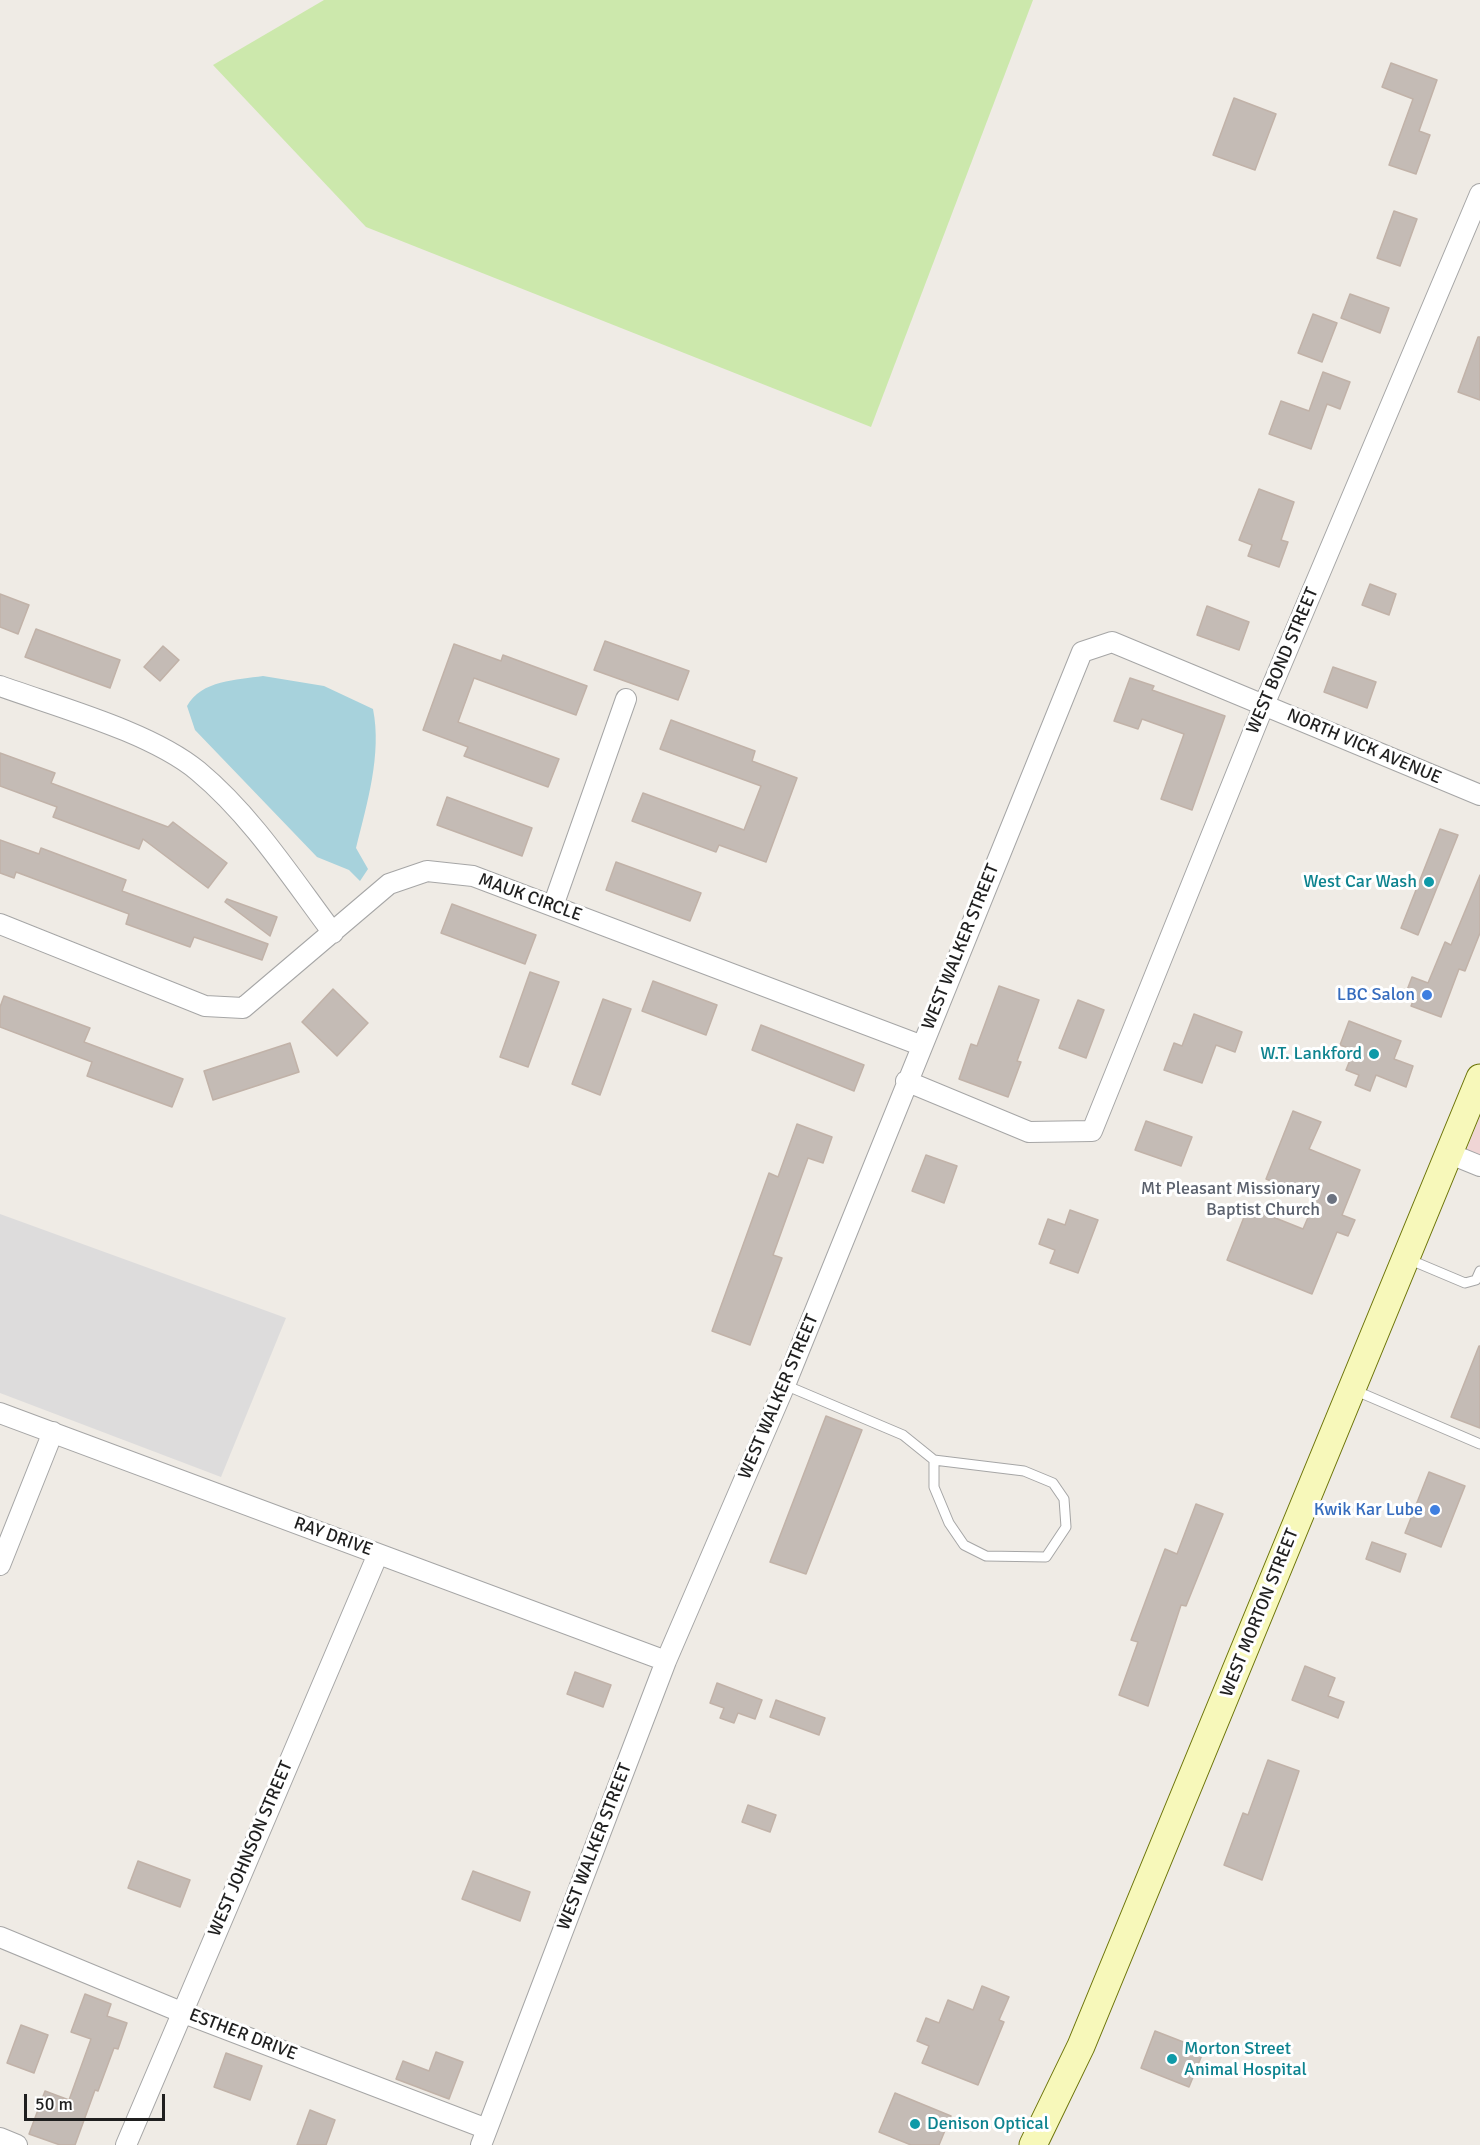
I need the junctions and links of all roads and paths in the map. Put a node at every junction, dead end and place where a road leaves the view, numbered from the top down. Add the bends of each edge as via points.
1 (1480, 194) edge
2 (1082, 652) joint
3 (0, 686) edge
4 (626, 699) dead end
5 (1264, 705) junction
6 (1480, 795) edge
7 (553, 906) junction
8 (0, 924) edge
9 (333, 933) junction
10 (920, 1045) junction
11 (1480, 1078) edge
12 (906, 1081) junction
13 (1449, 1153) junction
14 (1480, 1166) edge
15 (1406, 1258) junction
16 (1480, 1271) edge
17 (785, 1385) junction
18 (1352, 1389) junction
19 (0, 1413) edge
20 (53, 1432) junction
21 (1480, 1444) edge
22 (934, 1460) junction
23 (378, 1554) junction
24 (0, 1565) edge
25 (666, 1662) junction
26 (0, 1937) edge
27 (182, 2012) junction
28 (484, 2137) edge
29 (0, 2138) edge
30 (17, 2145) edge
31 (126, 2145) edge
32 (1033, 2145) edge

1 - 5 street, WEST BOND STREET
2 - 5 street, NORTH VICK AVENUE via 1112,642
2 - 10 street, WEST WALKER STREET
3 - 9 street via 139,737 196,769 238,808
4 - 7 street
5 - 6 street, NORTH VICK AVENUE
5 - 12 street, WEST BOND STREET via 1092,1131 1029,1132
7 - 9 street, MAUK CIRCLE via 473,876 427,871 389,884
7 - 10 street, MAUK CIRCLE
8 - 9 street, MAUK CIRCLE via 205,1006 243,1008
10 - 12 street, WEST WALKER STREET
11 - 13 main road, WEST MORTON STREET
12 - 17 street, WEST WALKER STREET
13 - 14 street
13 - 15 main road, WEST MORTON STREET
15 - 16 lane via 1465,1283 1476,1280
15 - 18 main road, WEST MORTON STREET
17 - 22 lane via 903,1435
17 - 25 street, WEST WALKER STREET
18 - 21 lane
18 - 32 main road, WEST MORTON STREET via 1081,2046
19 - 20 street, RAY DRIVE
20 - 23 street, RAY DRIVE
20 - 24 street
22 - 22 lane via 1024,1471 1053,1483 1064,1499 1065,1527 1046,1557 986,1556 964,1545 934,1487
23 - 25 street, RAY DRIVE
23 - 27 street, WEST JOHNSON STREET
25 - 28 street, WEST WALKER STREET
26 - 27 street, ESTHER DRIVE
27 - 28 street, ESTHER DRIVE
27 - 31 street, WEST JOHNSON STREET
29 - 30 street

